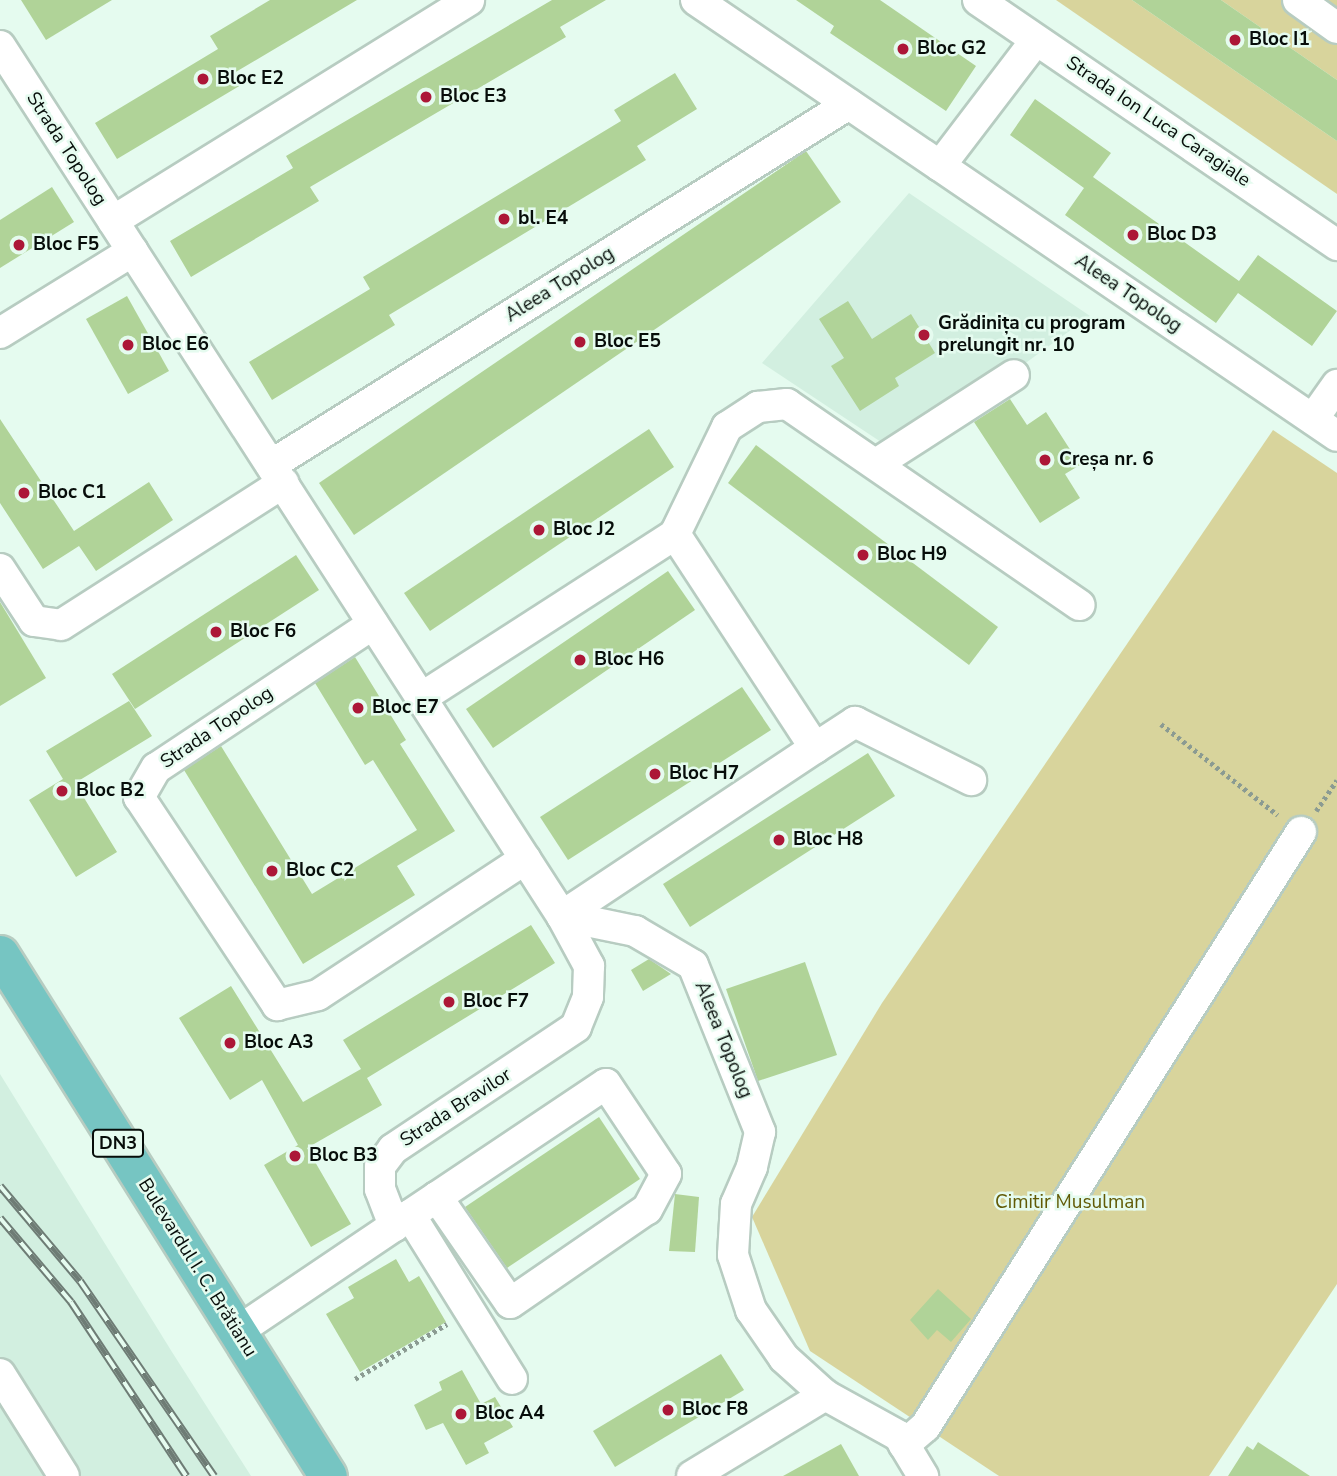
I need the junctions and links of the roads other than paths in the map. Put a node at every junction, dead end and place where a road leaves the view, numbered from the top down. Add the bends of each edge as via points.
1 (469, 0) edge
2 (696, 0) edge
3 (1298, 0) edge
4 (994, 5) edge
5 (1337, 28) edge
6 (1036, 40) junction
7 (0, 46) edge
8 (849, 104) junction
9 (940, 166) junction
10 (113, 221) junction
11 (1337, 245) edge
12 (133, 251) junction
13 (0, 333) edge
14 (1013, 375) dead end
15 (1337, 385) edge
16 (1325, 427) edge
17 (876, 464) junction
18 (277, 474) junction
19 (675, 534) junction
20 (0, 569) edge
21 (1080, 605) dead end
22 (373, 624) junction
23 (421, 698) junction
24 (815, 748) junction
25 (971, 780) dead end
26 (1300, 832) road end
27 (525, 859) junction
28 (562, 916) junction
29 (0, 954) edge
30 (437, 1197) junction
31 (402, 1220) junction
32 (237, 1332) junction
33 (0, 1374) edge
34 (512, 1379) dead end
35 (825, 1395) junction
36 (904, 1445) junction
37 (64, 1476) edge
38 (328, 1476) edge
39 (692, 1476) edge
40 (923, 1476) edge

1 - 10 street
2 - 8 street, Aleea Topolog
3 - 5 street
4 - 6 street, Strada Ion Luca Caragiale
6 - 9 street
6 - 11 street, Strada Ion Luca Caragiale
7 - 10 street, Strada Topolog
8 - 9 street, Aleea Topolog
8 - 18 street, Aleea Topolog
9 - 16 street, Aleea Topolog
10 - 12 street, Strada Topolog
12 - 13 street
12 - 18 street, Strada Topolog
14 - 17 street
15 - 16 street
17 - 19 street via 788,404 758,407 727,427
17 - 21 street
18 - 20 street, Aleea Topolog via 61,625 34,621
18 - 22 street, Strada Topolog
19 - 23 street
19 - 24 street
22 - 23 street, Strada Topolog
22 - 27 street, Strada Topolog via 156,768 139,797 277,1005 318,995
23 - 27 street, Strada Topolog
24 - 25 street via 855,722
24 - 28 street
26 - 36 street via 925,1427
27 - 28 street, Strada Topolog
28 - 31 street, Strada Bravilor via 589,966 588,997 576,1027 393,1149 380,1166 380,1189
28 - 35 street, Aleea Topolog via 635,931 693,965 760,1132 736,1204 733,1255 751,1310 784,1358
29 - 32 main road, Bulevardul I. C. Brătianu / DN3
30 - 30 street via 606,1084 666,1174 647,1209 510,1303
30 - 31 street
31 - 32 street
31 - 34 street, Strada Bravilor
32 - 38 main road, Bulevardul I. C. Brătianu / DN3
33 - 37 street
35 - 36 street, Aleea Topolog via 900,1436
35 - 39 street
36 - 40 street, Aleea Topolog

